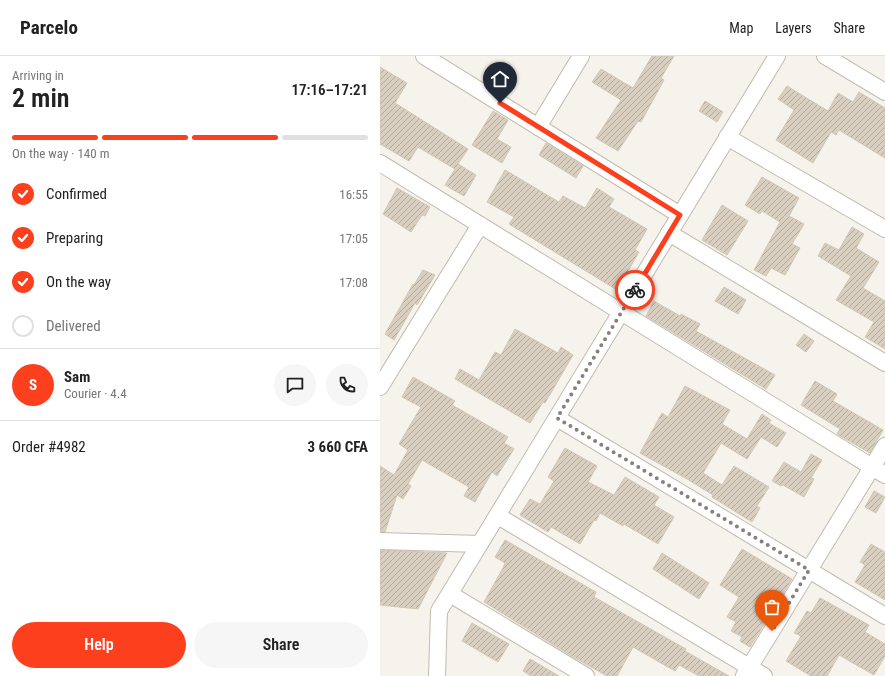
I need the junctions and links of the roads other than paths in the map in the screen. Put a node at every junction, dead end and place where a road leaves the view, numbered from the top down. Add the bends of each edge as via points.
1 (424, 56) edge
2 (582, 56) edge
3 (777, 56) edge
4 (826, 56) edge
5 (885, 92) edge
6 (538, 127) junction
7 (727, 137) junction
8 (380, 163) edge
9 (680, 215) junction
10 (480, 225) junction
11 (885, 230) edge
12 (669, 233) junction
13 (621, 312) junction
14 (885, 363) edge
15 (380, 386) edge
16 (557, 418) junction
17 (885, 446) edge
18 (878, 471) edge
19 (498, 516) junction
20 (380, 541) edge
21 (480, 544) junction
22 (809, 570) junction
23 (450, 594) junction
24 (885, 616) edge
25 (747, 672) edge
26 (437, 676) edge
27 (586, 676) edge
28 (764, 676) edge

1 - 6 street
2 - 6 street
3 - 7 street
4 - 5 street
6 - 9 street
7 - 9 street
7 - 11 street
8 - 10 street
9 - 12 street
10 - 13 street
10 - 15 street
12 - 13 street
12 - 14 street
13 - 16 street
13 - 18 street
16 - 19 street
16 - 22 street
17 - 18 street
18 - 22 street
19 - 21 street
19 - 25 street
20 - 21 street
21 - 23 street
22 - 24 street
22 - 25 street
23 - 26 street via 439,611
23 - 27 street
25 - 28 street

